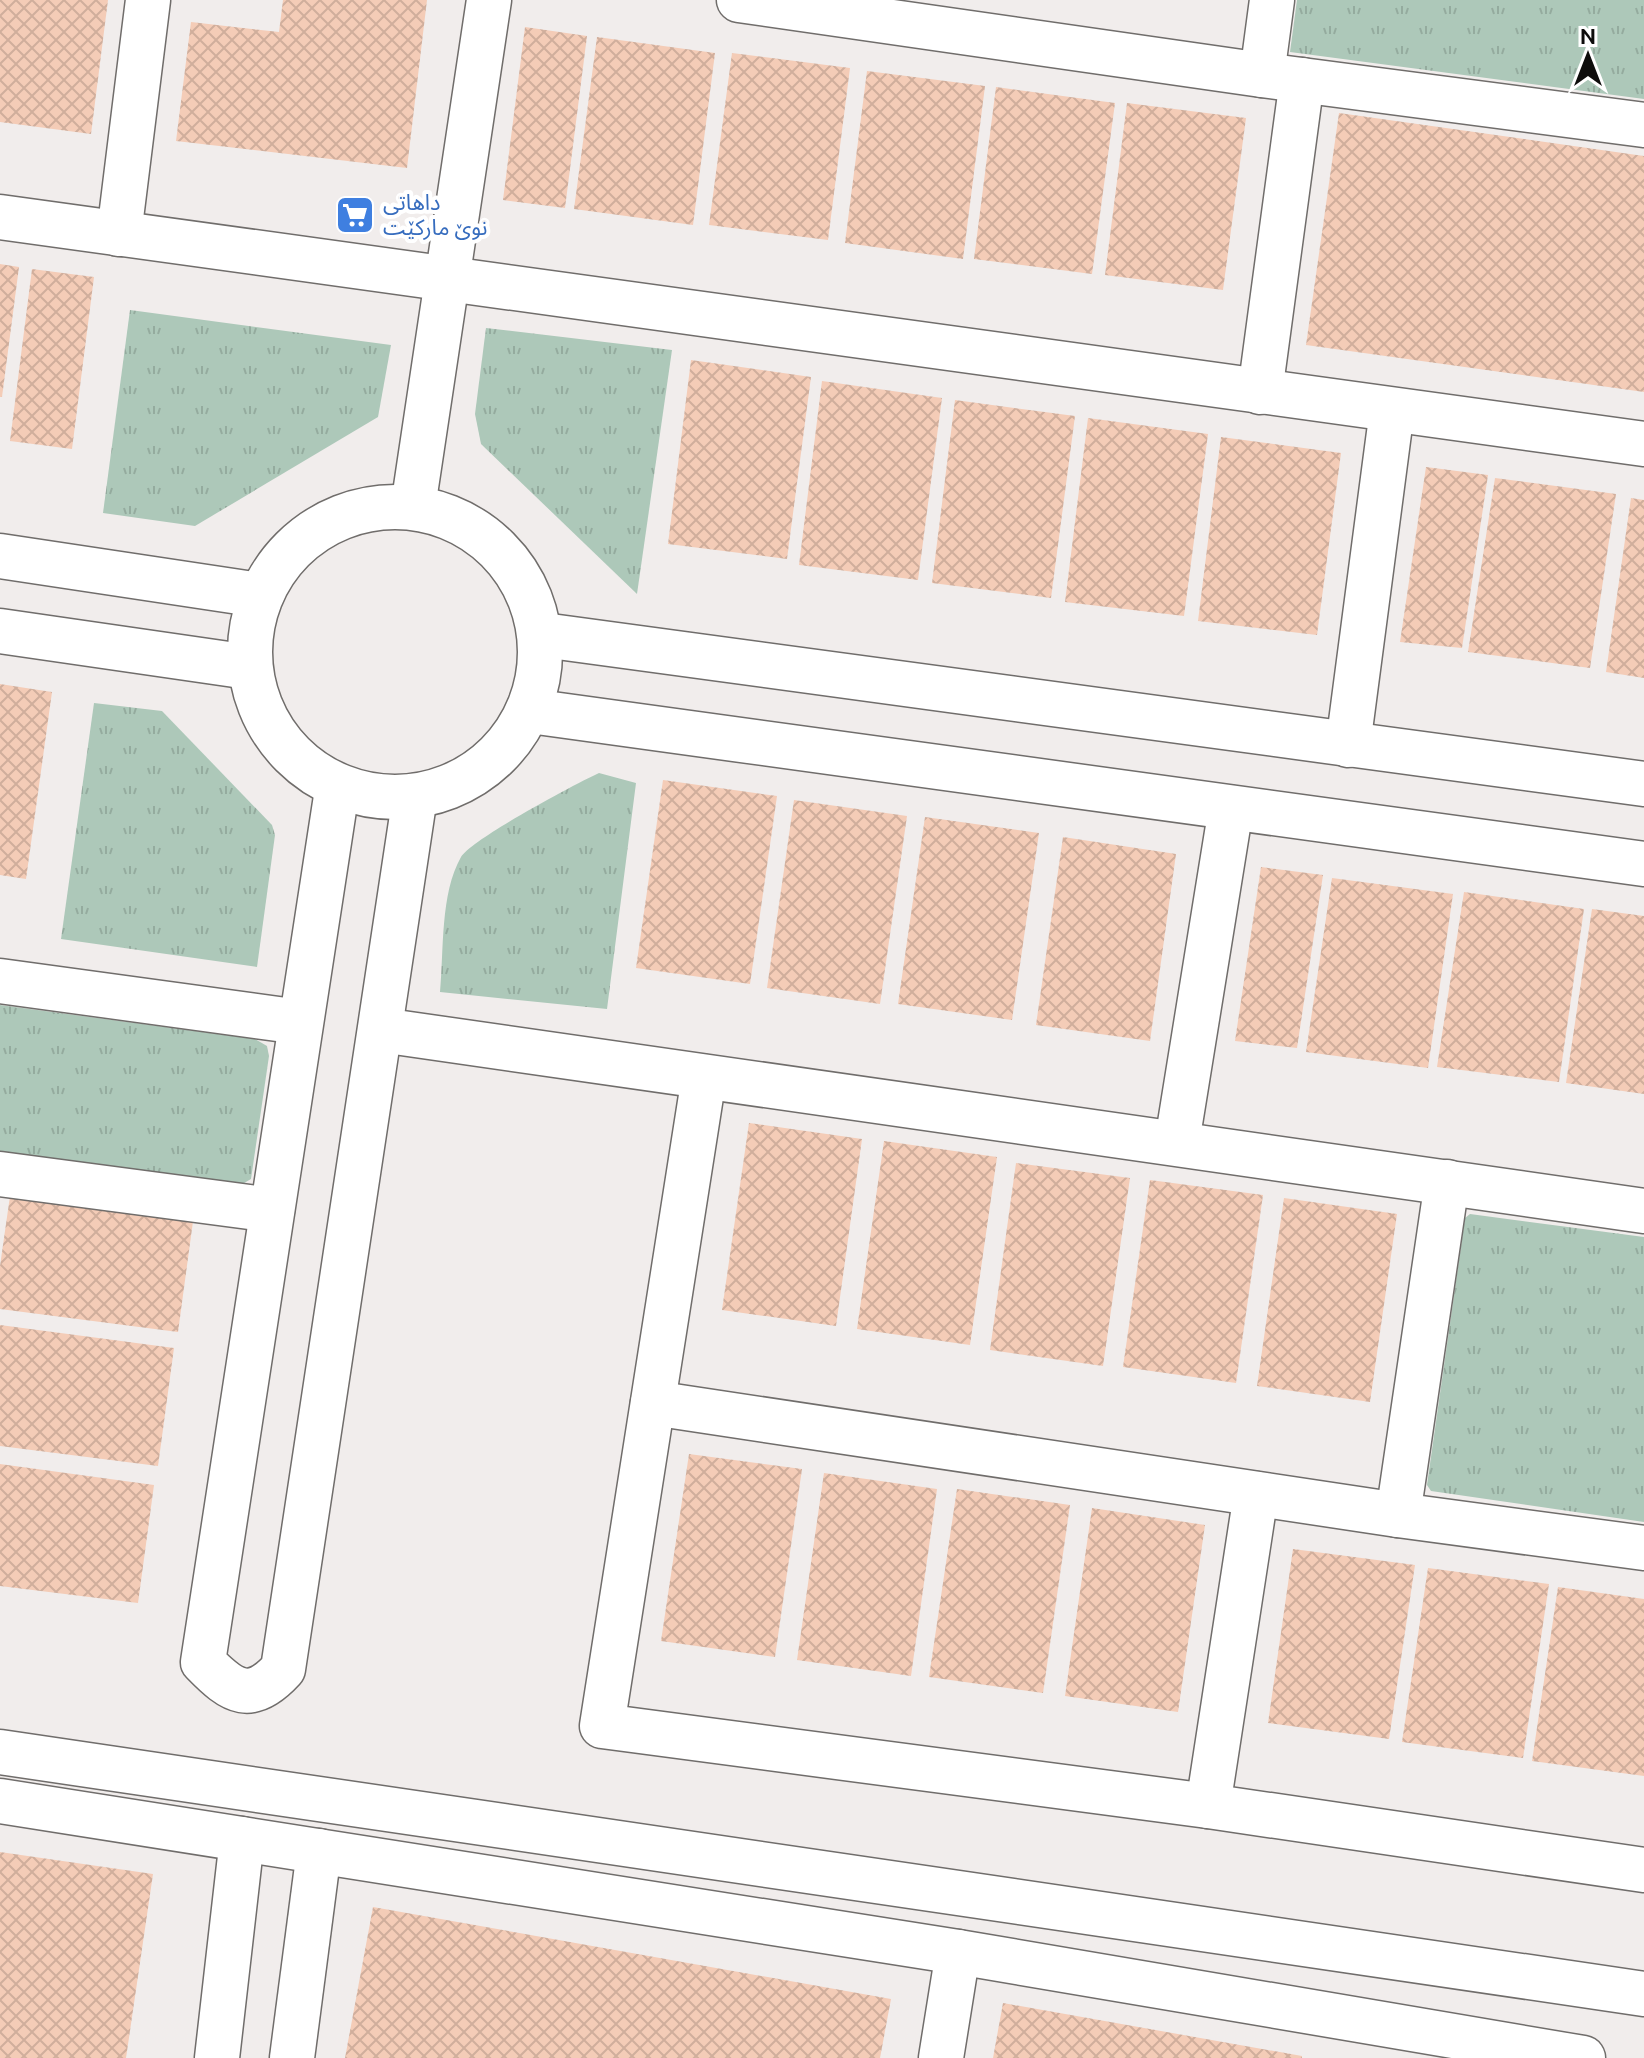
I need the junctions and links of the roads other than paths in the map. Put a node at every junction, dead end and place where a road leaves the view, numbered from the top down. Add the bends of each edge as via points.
1 (148, 0) edge
2 (489, 0) edge
3 (739, 0) edge
4 (1272, 0) edge
5 (947, 14) edge
6 (1282, 77) junction
7 (1644, 125) edge
8 (0, 217) edge
9 (119, 234) junction
10 (445, 276) junction
11 (1260, 392) junction
12 (1392, 410) junction
13 (1644, 444) edge
14 (413, 507) junction
15 (0, 556) edge
16 (260, 595) junction
17 (0, 631) edge
18 (543, 635) junction
19 (249, 667) junction
20 (530, 711) junction
21 (1348, 745) junction
22 (1644, 784) edge
23 (337, 790) junction
24 (415, 796) junction
25 (1231, 808) junction
26 (1644, 864) edge
27 (0, 981) edge
28 (300, 1022) junction
29 (381, 1030) junction
30 (704, 1077) junction
31 (1177, 1142) junction
32 (0, 1174) edge
33 (1447, 1182) junction
34 (272, 1210) junction
35 (1644, 1211) edge
36 (653, 1403) junction
37 (1256, 1494) junction
38 (1398, 1515) junction
39 (1644, 1548) edge
40 (0, 1752) edge
41 (0, 1801) edge
42 (1208, 1806) junction
43 (242, 1839) junction
44 (319, 1851) junction
45 (1644, 1870) edge
46 (958, 1952) junction
47 (1644, 1994) edge
48 (217, 2058) edge
49 (292, 2058) edge
50 (941, 2058) edge
51 (1583, 2058) edge

1 - 9 street
2 - 10 street
3 - 5 street
4 - 6 street
5 - 6 street
6 - 7 street
6 - 11 street
8 - 9 street
9 - 10 street
10 - 11 street
10 - 14 street
11 - 12 street
12 - 13 street
12 - 21 street
14 - 16 street via 376,507 306,536 280,562
14 - 18 street via 450,517 492,544 533,600
15 - 16 street
16 - 19 street via 251,625
17 - 19 street
18 - 20 street
18 - 21 street
19 - 23 street via 269,727 292,756
20 - 24 street via 496,757 464,781
20 - 25 street
21 - 22 street
23 - 24 street
23 - 28 street
24 - 29 street
25 - 26 street
25 - 31 street
27 - 28 street
28 - 34 street
29 - 30 street
29 - 34 street via 283,1669 266,1687 240,1690 226,1685 203,1662
30 - 31 street
30 - 36 street
31 - 33 street
32 - 34 street
33 - 35 street
33 - 38 street
36 - 37 street
36 - 42 street via 602,1726
37 - 38 street
37 - 42 street
38 - 39 street
40 - 47 street
41 - 43 street
42 - 45 street
43 - 44 street
43 - 48 street
44 - 46 street
44 - 49 street
46 - 50 street
46 - 51 street

